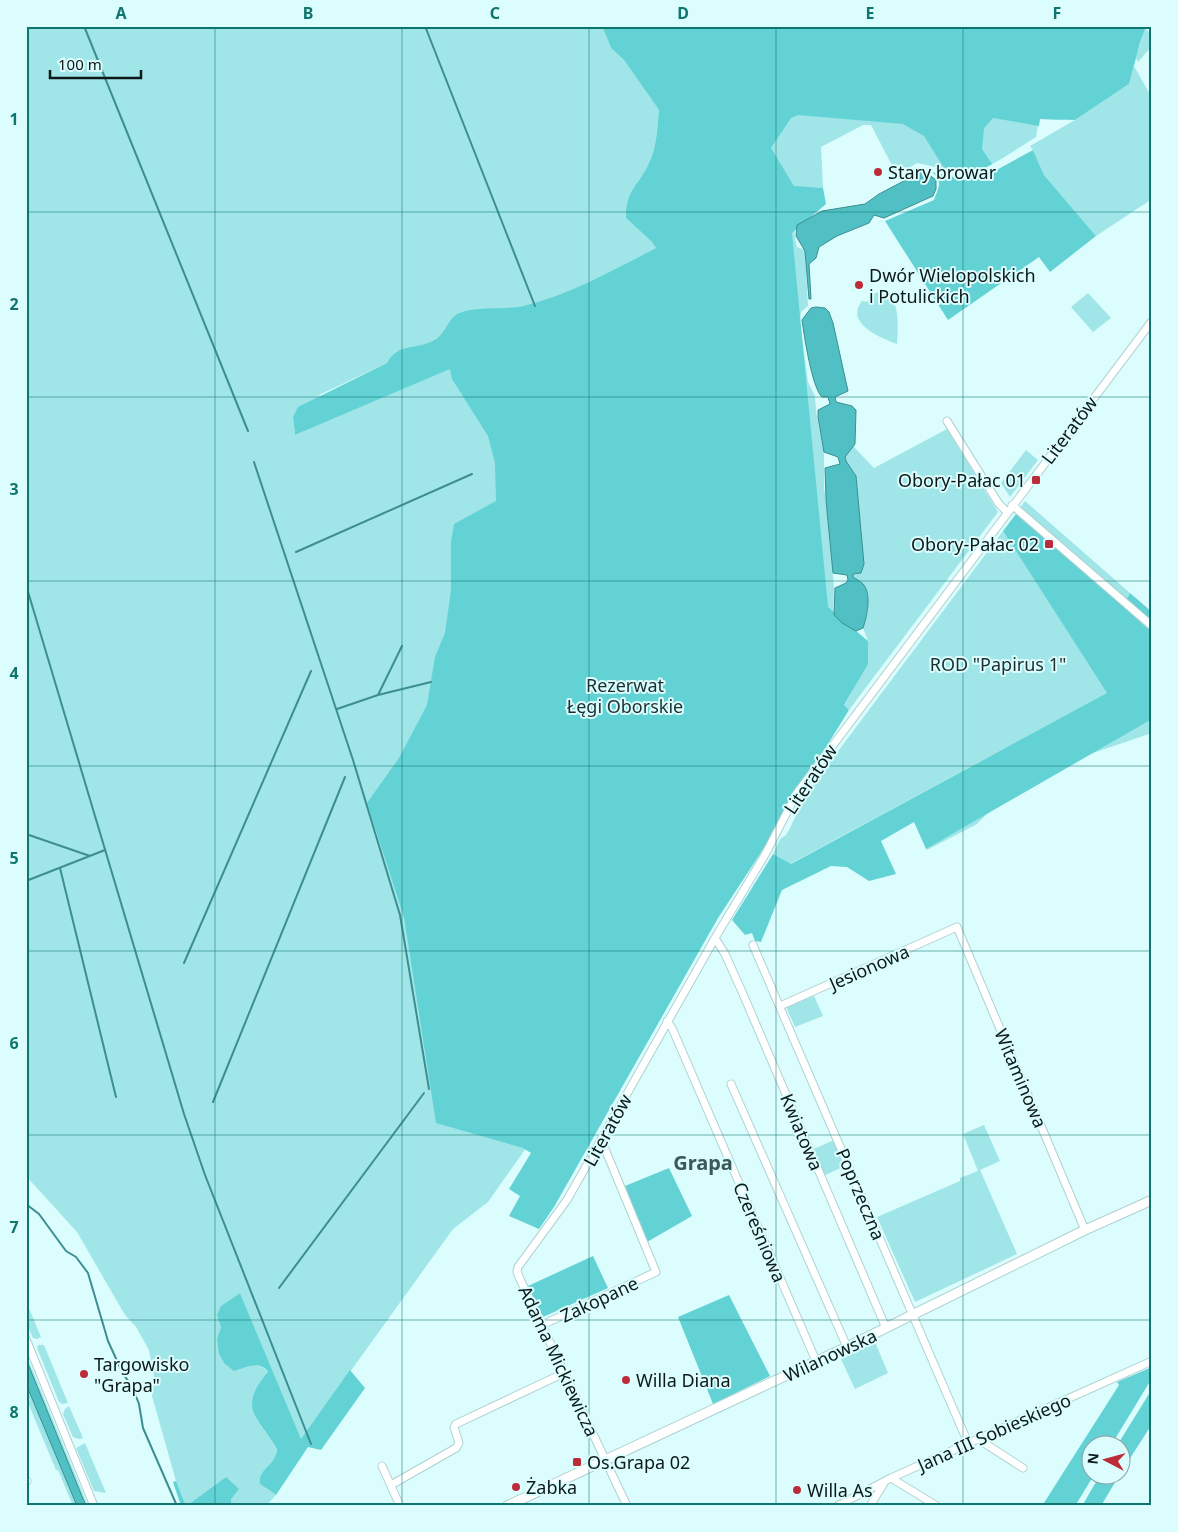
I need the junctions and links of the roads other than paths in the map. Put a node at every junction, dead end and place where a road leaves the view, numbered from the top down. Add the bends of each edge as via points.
1 (1152, 321) edge
2 (947, 421) dead end
3 (1012, 505) junction
4 (1007, 512) junction
5 (1152, 626) edge
6 (957, 927) joint
7 (715, 938) junction
8 (753, 945) dead end
9 (780, 1006) junction
10 (667, 1021) junction
11 (731, 1084) dead end
12 (600, 1143) junction
13 (1152, 1200) edge
14 (1085, 1230) junction
15 (517, 1270) joint
16 (913, 1315) junction
17 (542, 1325) junction
18 (886, 1328) junction
19 (26, 1339) edge
20 (846, 1347) junction
21 (816, 1362) junction
22 (1152, 1362) edge
23 (564, 1373) junction
24 (978, 1438) junction
25 (968, 1443) junction
26 (605, 1461) junction
27 (382, 1466) dead end
28 (1023, 1468) dead end
29 (888, 1480) junction
30 (391, 1485) junction
31 (94, 1506) edge
32 (400, 1506) edge
33 (507, 1506) edge
34 (627, 1506) edge
35 (837, 1506) edge
36 (870, 1506) edge
37 (937, 1506) edge

1 - 3 street, Literatów
2 - 4 street
3 - 4 street, Literatów
3 - 5 street
4 - 7 street, Literatów via 797,793 766,853
6 - 9 street, Jesionowa
6 - 14 street, Witaminowa
7 - 10 street, Literatów
7 - 18 street, Kwiatowa via 743,994
8 - 9 street, Poprzeczna
9 - 16 street, Poprzeczna
10 - 12 street, Literatów
10 - 21 street, Czereśniowa
11 - 20 street
12 - 15 street, Literatów via 567,1200
12 - 17 street, Zakopane via 656,1272
13 - 14 main road, Wilanowska
14 - 16 main road, Wilanowska
15 - 17 street, Adama Mickiewicza
16 - 18 main road, Wilanowska
16 - 25 street, Poprzeczna
17 - 23 street, Adama Mickiewicza
18 - 20 main road, Wilanowska
19 - 31 street
20 - 21 main road, Wilanowska
21 - 26 main road, Wilanowska
22 - 24 street, Jana III Sobieskiego
23 - 26 street, Adama Mickiewicza
23 - 30 street via 456,1424 459,1442 456,1448
24 - 25 street, Jana III Sobieskiego
24 - 28 street
25 - 29 street, Jana III Sobieskiego
26 - 33 main road, Wilanowska
26 - 34 street, Adama Mickiewicza
27 - 30 street
29 - 35 street, Jana III Sobieskiego
29 - 36 street
29 - 37 street
30 - 32 street

